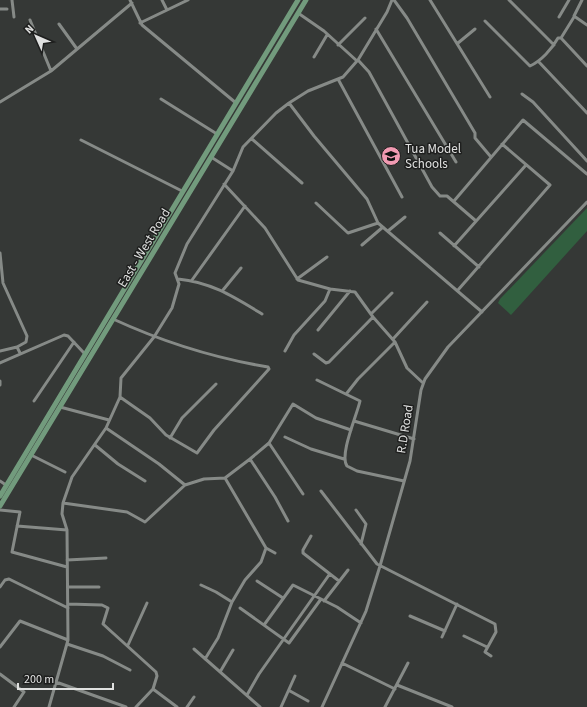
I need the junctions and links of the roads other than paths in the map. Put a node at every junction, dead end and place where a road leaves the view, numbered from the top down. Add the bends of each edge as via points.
1 (12, 0) edge
2 (162, 0) edge
3 (188, 0) edge
4 (298, 0) edge
5 (306, 0) edge
6 (393, 0) edge
7 (430, 0) edge
8 (509, 0) edge
9 (569, 0) edge
10 (582, 0) edge
11 (131, 2) edge
12 (0, 9) edge
13 (7, 9) dead end
14 (167, 10) junction
15 (298, 13) junction
16 (14, 17) dead end
17 (559, 17) dead end
18 (574, 17) junction
19 (365, 18) dead end
20 (30, 20) dead end
21 (485, 21) dead end
22 (140, 23) junction
23 (59, 24) dead end
24 (587, 25) edge
25 (376, 29) junction
26 (475, 29) dead end
27 (327, 35) junction
28 (561, 38) junction
29 (458, 43) junction
30 (338, 45) junction
31 (554, 45) junction
32 (77, 49) junction
33 (314, 57) dead end
34 (358, 60) junction
35 (538, 61) junction
36 (587, 66) edge
37 (51, 71) junction
38 (338, 79) junction
39 (522, 94) dead end
40 (490, 97) dead end
41 (161, 99) dead end
42 (0, 102) edge
43 (289, 103) junction
44 (236, 104) junction
45 (587, 113) edge
46 (217, 134) junction
47 (252, 139) junction
48 (81, 140) dead end
49 (502, 144) junction
50 (211, 157) junction
51 (491, 157) junction
52 (587, 161) edge
53 (456, 162) dead end
54 (526, 165) junction
55 (233, 171) junction
56 (587, 174) edge
57 (302, 183) dead end
58 (224, 184) junction
59 (182, 191) junction
60 (402, 195) dead end
61 (454, 201) junction
62 (587, 202) edge
63 (316, 203) dead end
64 (245, 206) junction
65 (405, 217) dead end
66 (476, 221) junction
67 (378, 223) junction
68 (384, 227) junction
69 (388, 230) junction
70 (440, 233) dead end
71 (362, 245) dead end
72 (454, 246) junction
73 (0, 255) edge
74 (328, 257) dead end
75 (138, 264) junction
76 (479, 267) junction
77 (145, 268) junction
78 (241, 268) dead end
79 (178, 279) junction
80 (297, 279) junction
81 (192, 280) junction
82 (330, 289) junction
83 (224, 290) junction
84 (458, 290) junction
85 (350, 291) junction
86 (392, 293) dead end
87 (427, 302) dead end
88 (482, 312) junction
89 (262, 314) dead end
90 (372, 316) junction
91 (113, 319) junction
92 (318, 330) dead end
93 (154, 337) junction
94 (394, 340) junction
95 (74, 342) junction
96 (17, 347) junction
97 (0, 351) edge
98 (285, 351) dead end
99 (20, 353) junction
100 (84, 353) junction
101 (314, 354) dead end
102 (0, 363) edge
103 (317, 380) dead end
104 (0, 381) edge
105 (423, 383) junction
106 (216, 384) dead end
107 (0, 385) edge
108 (347, 393) junction
109 (120, 397) junction
110 (34, 402) dead end
111 (60, 407) junction
112 (109, 420) junction
113 (354, 421) junction
114 (106, 428) junction
115 (351, 430) junction
116 (285, 437) dead end
117 (170, 438) junction
118 (414, 439) junction
119 (269, 443) junction
120 (95, 445) junction
121 (31, 455) junction
122 (250, 459) junction
123 (344, 459) junction
124 (65, 472) dead end
125 (225, 478) junction
126 (0, 481) edge
127 (146, 481) dead end
128 (404, 481) junction
129 (6, 485) junction
130 (185, 485) junction
131 (321, 491) dead end
132 (303, 494) dead end
133 (0, 496) edge
134 (63, 504) junction
135 (0, 506) edge
136 (0, 510) edge
137 (356, 510) dead end
138 (288, 521) dead end
139 (17, 526) junction
140 (67, 530) junction
141 (311, 536) dead end
142 (361, 544) junction
143 (266, 548) junction
144 (275, 553) dead end
145 (106, 558) dead end
146 (67, 560) junction
147 (380, 566) junction
148 (67, 567) junction
149 (348, 570) dead end
150 (329, 575) dead end
151 (257, 581) dead end
152 (339, 581) junction
153 (201, 585) dead end
154 (0, 587) edge
155 (68, 587) junction
156 (99, 587) dead end
157 (282, 598) junction
158 (322, 600) junction
159 (232, 602) junction
160 (147, 603) dead end
161 (457, 604) junction
162 (68, 606) junction
163 (240, 608) dead end
164 (410, 616) dead end
165 (361, 623) junction
166 (264, 625) junction
167 (445, 631) junction
168 (464, 636) dead end
169 (442, 637) dead end
170 (68, 640) junction
171 (67, 644) junction
172 (128, 645) junction
173 (0, 647) edge
174 (487, 647) junction
175 (194, 649) dead end
176 (233, 650) dead end
177 (491, 656) dead end
178 (205, 659) junction
179 (342, 663) junction
180 (408, 663) dead end
181 (130, 670) dead end
182 (220, 672) junction
183 (0, 674) edge
184 (295, 676) dead end
185 (56, 682) junction
186 (398, 685) junction
187 (153, 689) junction
188 (395, 689) junction
189 (290, 691) junction
190 (246, 695) junction
191 (194, 697) dead end
192 (308, 701) dead end
193 (14, 707) edge
194 (49, 707) edge
195 (126, 707) edge
196 (136, 707) edge
197 (177, 707) edge
198 (187, 707) edge
199 (260, 707) edge
200 (281, 707) edge
201 (322, 707) edge
202 (386, 707) edge
203 (452, 707) edge

1 - 16 street
2 - 14 street
3 - 14 street
4 - 44 main road, East - West Road
5 - 15 main road, East - West Road
6 - 25 street
6 - 51 street via 407,18 475,133 475,138
7 - 29 street
8 - 31 street
9 - 17 street
10 - 18 street
11 - 22 street
11 - 32 street
12 - 13 street
14 - 22 street
15 - 27 street
15 - 50 main road, East - West Road
18 - 24 street
18 - 28 street
19 - 30 street
20 - 37 street
21 - 35 street via 529,66
22 - 44 street
23 - 32 street
25 - 34 street
25 - 53 street
26 - 29 street
27 - 30 street
27 - 33 street
28 - 31 street via 558,38
28 - 36 street
29 - 40 street
30 - 34 street
31 - 35 street
32 - 37 street
34 - 38 street
34 - 61 street via 369,72 432,187 440,196 447,196
35 - 45 street
37 - 42 street
38 - 43 street via 308,91
38 - 60 street
39 - 52 street via 533,102
41 - 46 street
43 - 47 street
43 - 67 street via 367,199
44 - 46 main road, East - West Road
46 - 59 main road, East - West Road
47 - 55 street via 242,150
47 - 57 street
48 - 59 street
49 - 51 street
49 - 54 street
49 - 56 street via 523,120
50 - 55 street
50 - 77 main road, East - West Road
51 - 61 street
54 - 66 street
54 - 76 street via 549,183 550,187
55 - 58 street
58 - 64 street
58 - 79 street via 187,244 175,273
59 - 75 main road, East - West Road
61 - 66 street
62 - 88 street, R.D Road
63 - 67 street via 348,233
64 - 80 street via 268,232
64 - 81 street
65 - 69 street
66 - 72 street
67 - 68 street
68 - 69 street
68 - 71 street
69 - 84 street
70 - 72 street
72 - 76 street
73 - 96 street via 2,283 27,336 26,342
74 - 80 street
75 - 77 main road
75 - 100 main road, East - West Road
76 - 84 street
77 - 91 main road, East - West Road
78 - 83 street
79 - 81 street
79 - 93 street via 180,284 172,308
80 - 82 street
81 - 83 street
82 - 85 street
82 - 98 street via 325,301 294,335
83 - 89 street
84 - 88 street
85 - 90 street via 357,294
85 - 92 street
86 - 90 street
87 - 94 street
88 - 105 street, R.D Road via 448,347
90 - 94 street
90 - 101 street via 329,362 326,363
91 - 93 street
91 - 111 main road, East - West Road
93 - 109 street via 121,378
93 - 117 street via 201,353 269,369 214,430 197,453
94 - 105 street via 405,364
94 - 108 street
95 - 99 street via 64,335
95 - 100 street
95 - 110 street
96 - 97 street
96 - 99 street
99 - 102 street
100 - 129 main road, East - West Road
103 - 108 street
104 - 107 street
105 - 118 street, R.D Road
106 - 117 street via 182,418
108 - 113 street via 360,401
109 - 112 street
109 - 117 street via 150,418
111 - 112 street
111 - 121 main road, East - West Road
112 - 114 street
113 - 115 street
113 - 118 street
114 - 120 street
114 - 130 street
115 - 119 street via 316,418 293,404
115 - 123 street
116 - 123 street via 311,449
118 - 128 street, R.D Road
119 - 122 street
119 - 132 street
120 - 127 street via 118,464
120 - 134 street via 72,477
121 - 124 street
121 - 135 main road, East - West Road
122 - 125 street
122 - 138 street
123 - 128 street via 348,466 357,471
125 - 130 street via 204,479
125 - 143 street
126 - 129 street
128 - 147 street, R.D Road
129 - 133 main road, East - West Road
130 - 134 street via 144,522 127,512
131 - 142 street
134 - 140 street via 62,514
136 - 139 street via 20,511
137 - 142 street via 366,524
139 - 140 street
139 - 148 street via 12,552
140 - 146 street
141 - 152 street via 304,552
142 - 147 street
143 - 144 street
143 - 159 street via 261,562 245,580
145 - 146 street
146 - 148 street
147 - 161 street
147 - 165 street, R.D Road
148 - 155 street
149 - 152 street
150 - 190 street
151 - 157 street
152 - 158 street
153 - 159 street
154 - 162 street via 9,579
155 - 156 street
155 - 162 street
157 - 158 street via 293,586
157 - 166 street
158 - 165 street
158 - 166 street via 289,643
159 - 178 street via 228,617
160 - 172 street
161 - 167 street
161 - 174 street via 495,624 496,632
162 - 170 street
162 - 172 street via 107,607 103,624
163 - 166 street
164 - 167 street
165 - 179 street, R.D Road
167 - 169 street
168 - 174 street
170 - 171 street
170 - 173 street via 20,622
171 - 181 street via 103,656
171 - 185 street
172 - 187 street via 157,675
174 - 177 street via 485,652
175 - 178 street
176 - 182 street
178 - 182 street
179 - 188 street
179 - 201 street, R.D Road
180 - 186 street
182 - 190 street
183 - 193 street via 24,692
184 - 189 street
185 - 194 street
185 - 195 street
186 - 188 street
186 - 203 street
187 - 196 street
187 - 197 street
188 - 202 street
189 - 192 street
189 - 200 street
190 - 199 street
191 - 198 street

